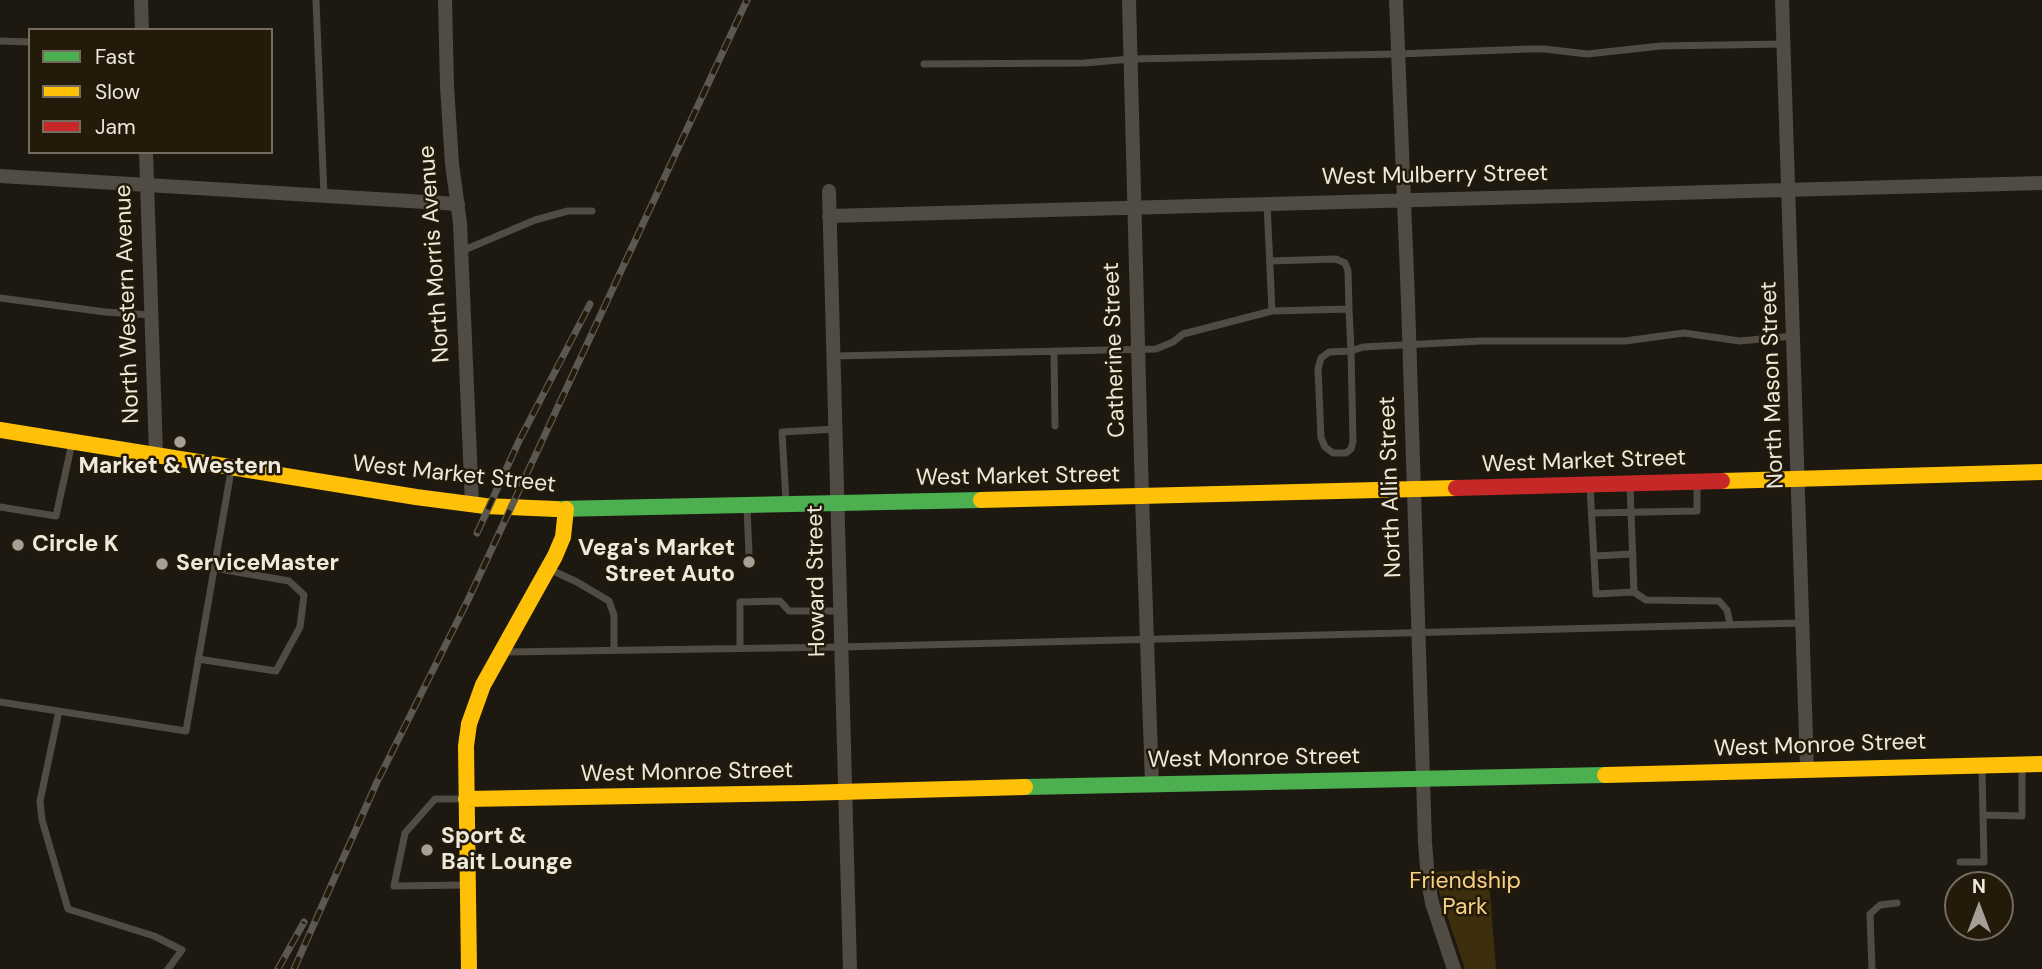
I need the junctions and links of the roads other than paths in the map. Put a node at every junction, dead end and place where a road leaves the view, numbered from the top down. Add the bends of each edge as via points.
1 (141, 0) edge
2 (316, 0) edge
3 (445, 0) edge
4 (1129, 0) edge
5 (1396, 0) edge
6 (1782, 0) edge
7 (142, 28) edge
8 (0, 41) edge
9 (28, 42) edge
10 (1783, 44) junction
11 (1398, 54) junction
12 (1131, 59) junction
13 (924, 64) dead end
14 (146, 154) edge
15 (0, 176) edge
16 (2042, 183) edge
17 (147, 184) junction
18 (1789, 190) junction
19 (829, 191) dead end
20 (324, 196) junction
21 (1403, 199) junction
22 (1268, 203) junction
23 (458, 204) junction
24 (1134, 206) junction
25 (592, 211) dead end
26 (829, 216) junction
27 (461, 252) junction
28 (1270, 261) junction
29 (0, 298) edge
30 (1349, 309) junction
31 (1272, 311) junction
32 (151, 315) junction
33 (1794, 336) junction
34 (1409, 344) junction
35 (1138, 349) junction
36 (1054, 351) junction
37 (1351, 351) junction
38 (833, 356) junction
39 (1055, 426) dead end
40 (836, 429) junction
41 (0, 430) edge
42 (72, 441) junction
43 (156, 454) junction
44 (232, 467) junction
45 (2042, 472) edge
46 (1799, 478) junction
47 (1697, 482) junction
48 (1630, 484) junction
49 (1590, 485) junction
50 (1413, 490) junction
51 (1142, 497) junction
52 (472, 504) junction
53 (838, 504) junction
54 (786, 505) junction
55 (747, 506) junction
56 (0, 507) edge
57 (566, 509) junction
58 (1592, 513) junction
59 (1631, 513) junction
60 (749, 554) dead end
61 (1633, 554) junction
62 (1594, 556) junction
63 (214, 568) junction
64 (549, 568) junction
65 (1634, 592) junction
66 (840, 611) junction
67 (1802, 623) junction
68 (1730, 624) junction
69 (1419, 632) junction
70 (1147, 639) junction
71 (841, 646) junction
72 (740, 648) junction
73 (614, 650) junction
74 (501, 652) junction
75 (198, 659) junction
76 (0, 702) edge
77 (59, 711) junction
78 (2022, 764) junction
79 (2042, 764) edge
80 (1982, 765) junction
81 (1807, 769) junction
82 (1423, 779) junction
83 (1152, 783) junction
84 (847, 792) junction
85 (466, 799) junction
86 (1984, 816) junction
87 (1960, 862) dead end
88 (467, 885) junction
89 (1897, 903) dead end
90 (168, 969) edge
91 (469, 969) edge
92 (850, 969) edge
93 (1454, 969) edge
94 (1872, 969) edge

1 - 7 street
2 - 20 lane
3 - 23 street, North Morris Avenue
4 - 12 street, Catherine Street
5 - 11 street, North Allin Street
6 - 10 street, North Mason Street
8 - 9 lane
10 - 11 lane via 1661,46 1587,54 1529,49
10 - 18 street, North Mason Street
11 - 12 lane
11 - 21 street, North Allin Street
12 - 13 lane
12 - 24 street, Catherine Street
14 - 17 street, North Western Avenue
15 - 17 street
16 - 18 street, West Mulberry Street
17 - 20 street
17 - 32 street, North Western Avenue
18 - 21 street, West Mulberry Street
18 - 33 street, North Mason Street
19 - 26 street, Howard Street
20 - 23 street
21 - 22 street, West Mulberry Street
21 - 34 street, North Allin Street
22 - 24 street, West Mulberry Street
22 - 28 lane
23 - 27 street, North Morris Avenue
24 - 26 street, West Mulberry Street
24 - 35 street, Catherine Street
25 - 27 lane via 568,211 535,220
26 - 38 street, Howard Street
27 - 52 street, North Morris Avenue
28 - 30 lane via 1345,262
28 - 31 lane
29 - 32 lane
30 - 31 lane
30 - 37 lane
31 - 35 lane via 1183,334 1156,349
32 - 43 street, North Western Avenue
33 - 34 lane via 1740,341 1684,333 1625,341
33 - 46 street, North Mason Street
34 - 37 lane
34 - 50 street, North Allin Street
35 - 36 lane
35 - 51 street, Catherine Street
36 - 38 lane
36 - 39 lane
37 - 37 lane via 1353,441 1346,453 1333,453 1321,438 1318,369 1329,352
38 - 40 street, Howard Street
40 - 53 street, Howard Street
40 - 54 lane via 782,432
41 - 42 street, West Market Street
42 - 43 street, West Market Street
42 - 56 lane via 56,516
43 - 44 street, West Market Street
44 - 52 street, West Market Street
44 - 63 lane
45 - 46 street, West Market Street
46 - 47 street, West Market Street
46 - 67 street, North Mason Street
47 - 48 street, West Market Street
47 - 59 lane via 1697,511
48 - 49 street, West Market Street
48 - 59 lane
49 - 50 street, West Market Street
49 - 58 lane
50 - 51 street, West Market Street
50 - 69 street, North Allin Street
51 - 53 street, West Market Street
51 - 70 street, Catherine Street
52 - 57 street, West Market Street
53 - 54 street, West Market Street
53 - 66 street, Howard Street
54 - 55 street, West Market Street
55 - 57 street, West Market Street
55 - 60 lane
57 - 64 street via 564,537
58 - 59 lane
58 - 62 lane
59 - 61 lane
61 - 62 lane
61 - 65 lane
62 - 65 lane via 1596,594
63 - 75 lane
63 - 75 lane via 289,581 304,595 300,627 276,670
64 - 73 lane via 609,601 614,615
64 - 74 street
65 - 68 lane via 1646,600 1719,601
66 - 71 street, Howard Street
66 - 72 lane via 789,611 780,601 740,602
67 - 68 lane
67 - 81 street, North Mason Street
68 - 69 lane
69 - 70 lane
69 - 82 street, North Allin Street
70 - 71 lane
70 - 83 street, Catherine Street
71 - 72 lane
71 - 84 street, Howard Street
72 - 73 lane
73 - 74 lane
74 - 85 street via 469,723
75 - 77 lane via 186,731
76 - 77 lane
77 - 90 lane via 40,801 68,909 154,936 182,950
78 - 79 street, West Monroe Street
78 - 80 street, West Monroe Street
78 - 86 lane via 2022,816
80 - 81 street, West Monroe Street
80 - 86 lane
81 - 82 street, West Monroe Street
82 - 83 street, West Monroe Street
82 - 93 street, North Allin Street via 1428,881
83 - 84 street, West Monroe Street
84 - 85 street, West Monroe Street
84 - 92 street, Howard Street
85 - 88 street
85 - 88 lane via 435,799 405,833 394,886
86 - 87 lane via 1984,862
88 - 91 street
89 - 94 lane via 1880,905 1870,914

